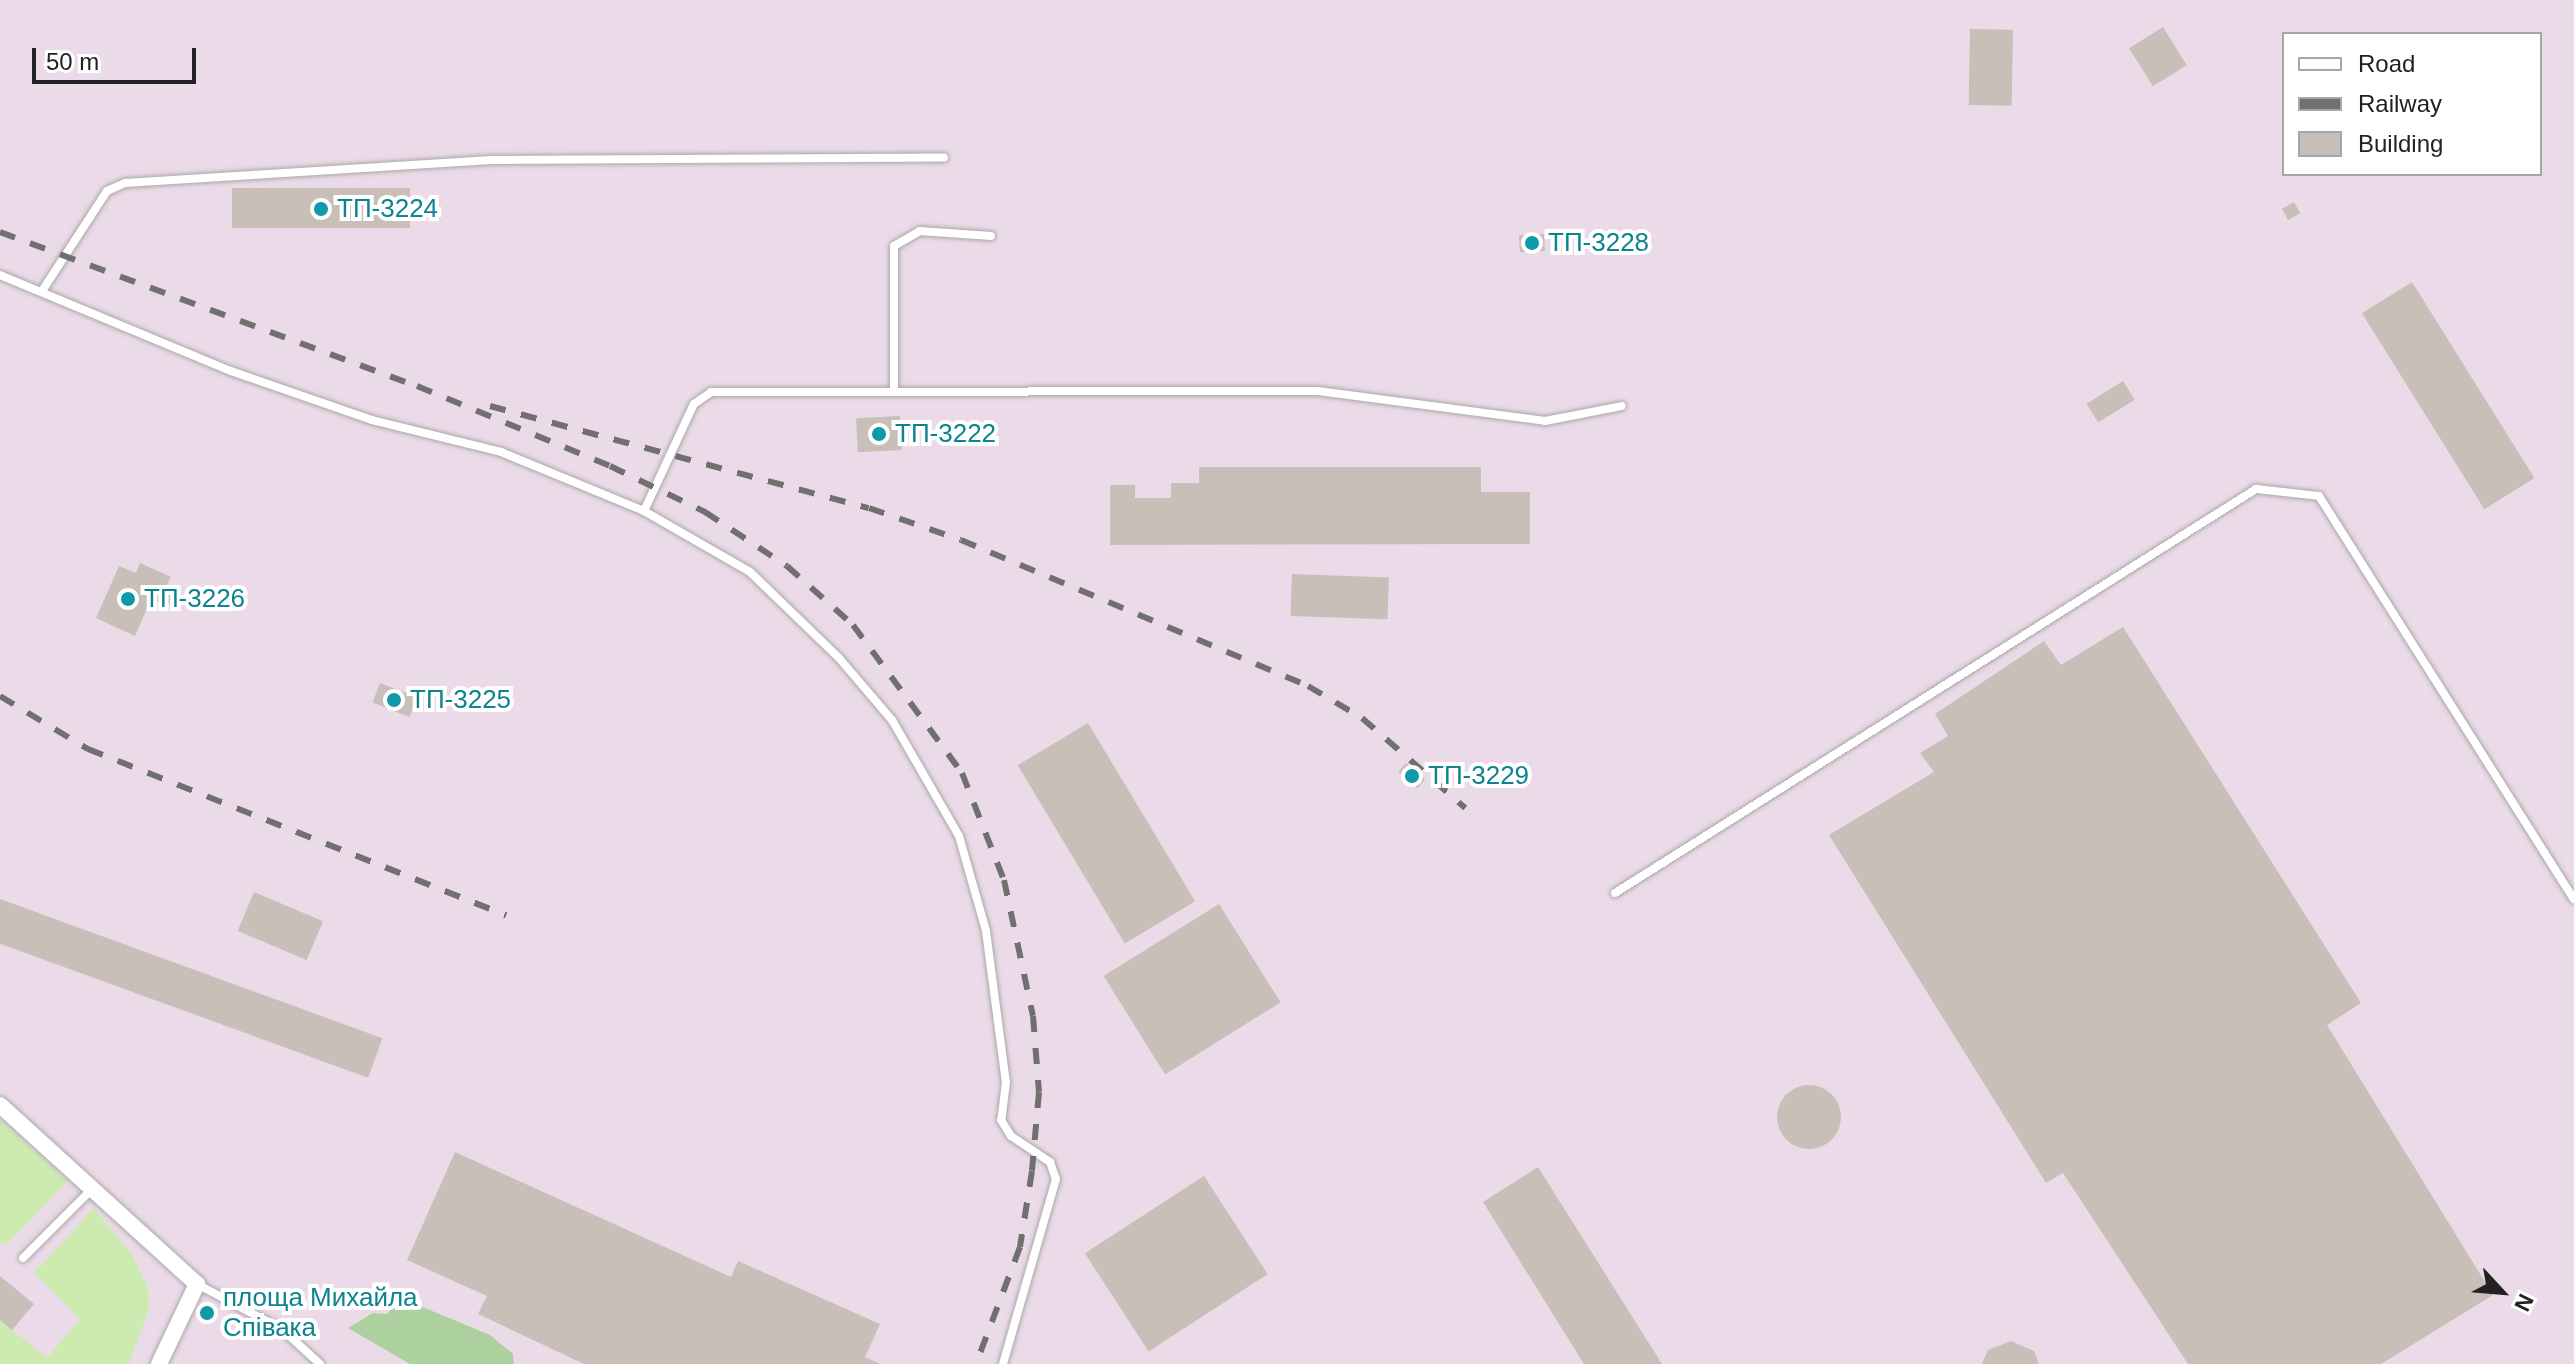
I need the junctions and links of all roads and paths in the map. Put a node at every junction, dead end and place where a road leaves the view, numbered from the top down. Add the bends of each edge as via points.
1 (944, 158) dead end
2 (991, 236) dead end
3 (0, 275) edge
4 (42, 291) junction
5 (894, 392) junction
6 (1622, 406) dead end
7 (644, 511) junction
8 (1615, 893) dead end
9 (2574, 899) edge
10 (0, 1105) edge
11 (92, 1189) junction
12 (23, 1258) dead end
13 (197, 1284) junction
14 (159, 1364) edge
15 (320, 1364) edge
16 (1003, 1364) edge

1 - 4 lane via 491,160 125,183 107,191
2 - 5 lane via 920,231 904,234 894,246
3 - 4 lane
4 - 7 lane via 231,371 372,420 501,452
5 - 6 lane via 1347,392 1524,420
5 - 7 lane via 701,397
7 - 16 lane via 750,572 793,609 892,720 959,836 986,931 1006,1082 1001,1120 1011,1136 1050,1162 1056,1179
8 - 9 lane via 2256,489 2319,496
10 - 11 street
11 - 12 lane
11 - 13 street
13 - 14 street
13 - 15 lane via 283,1330

